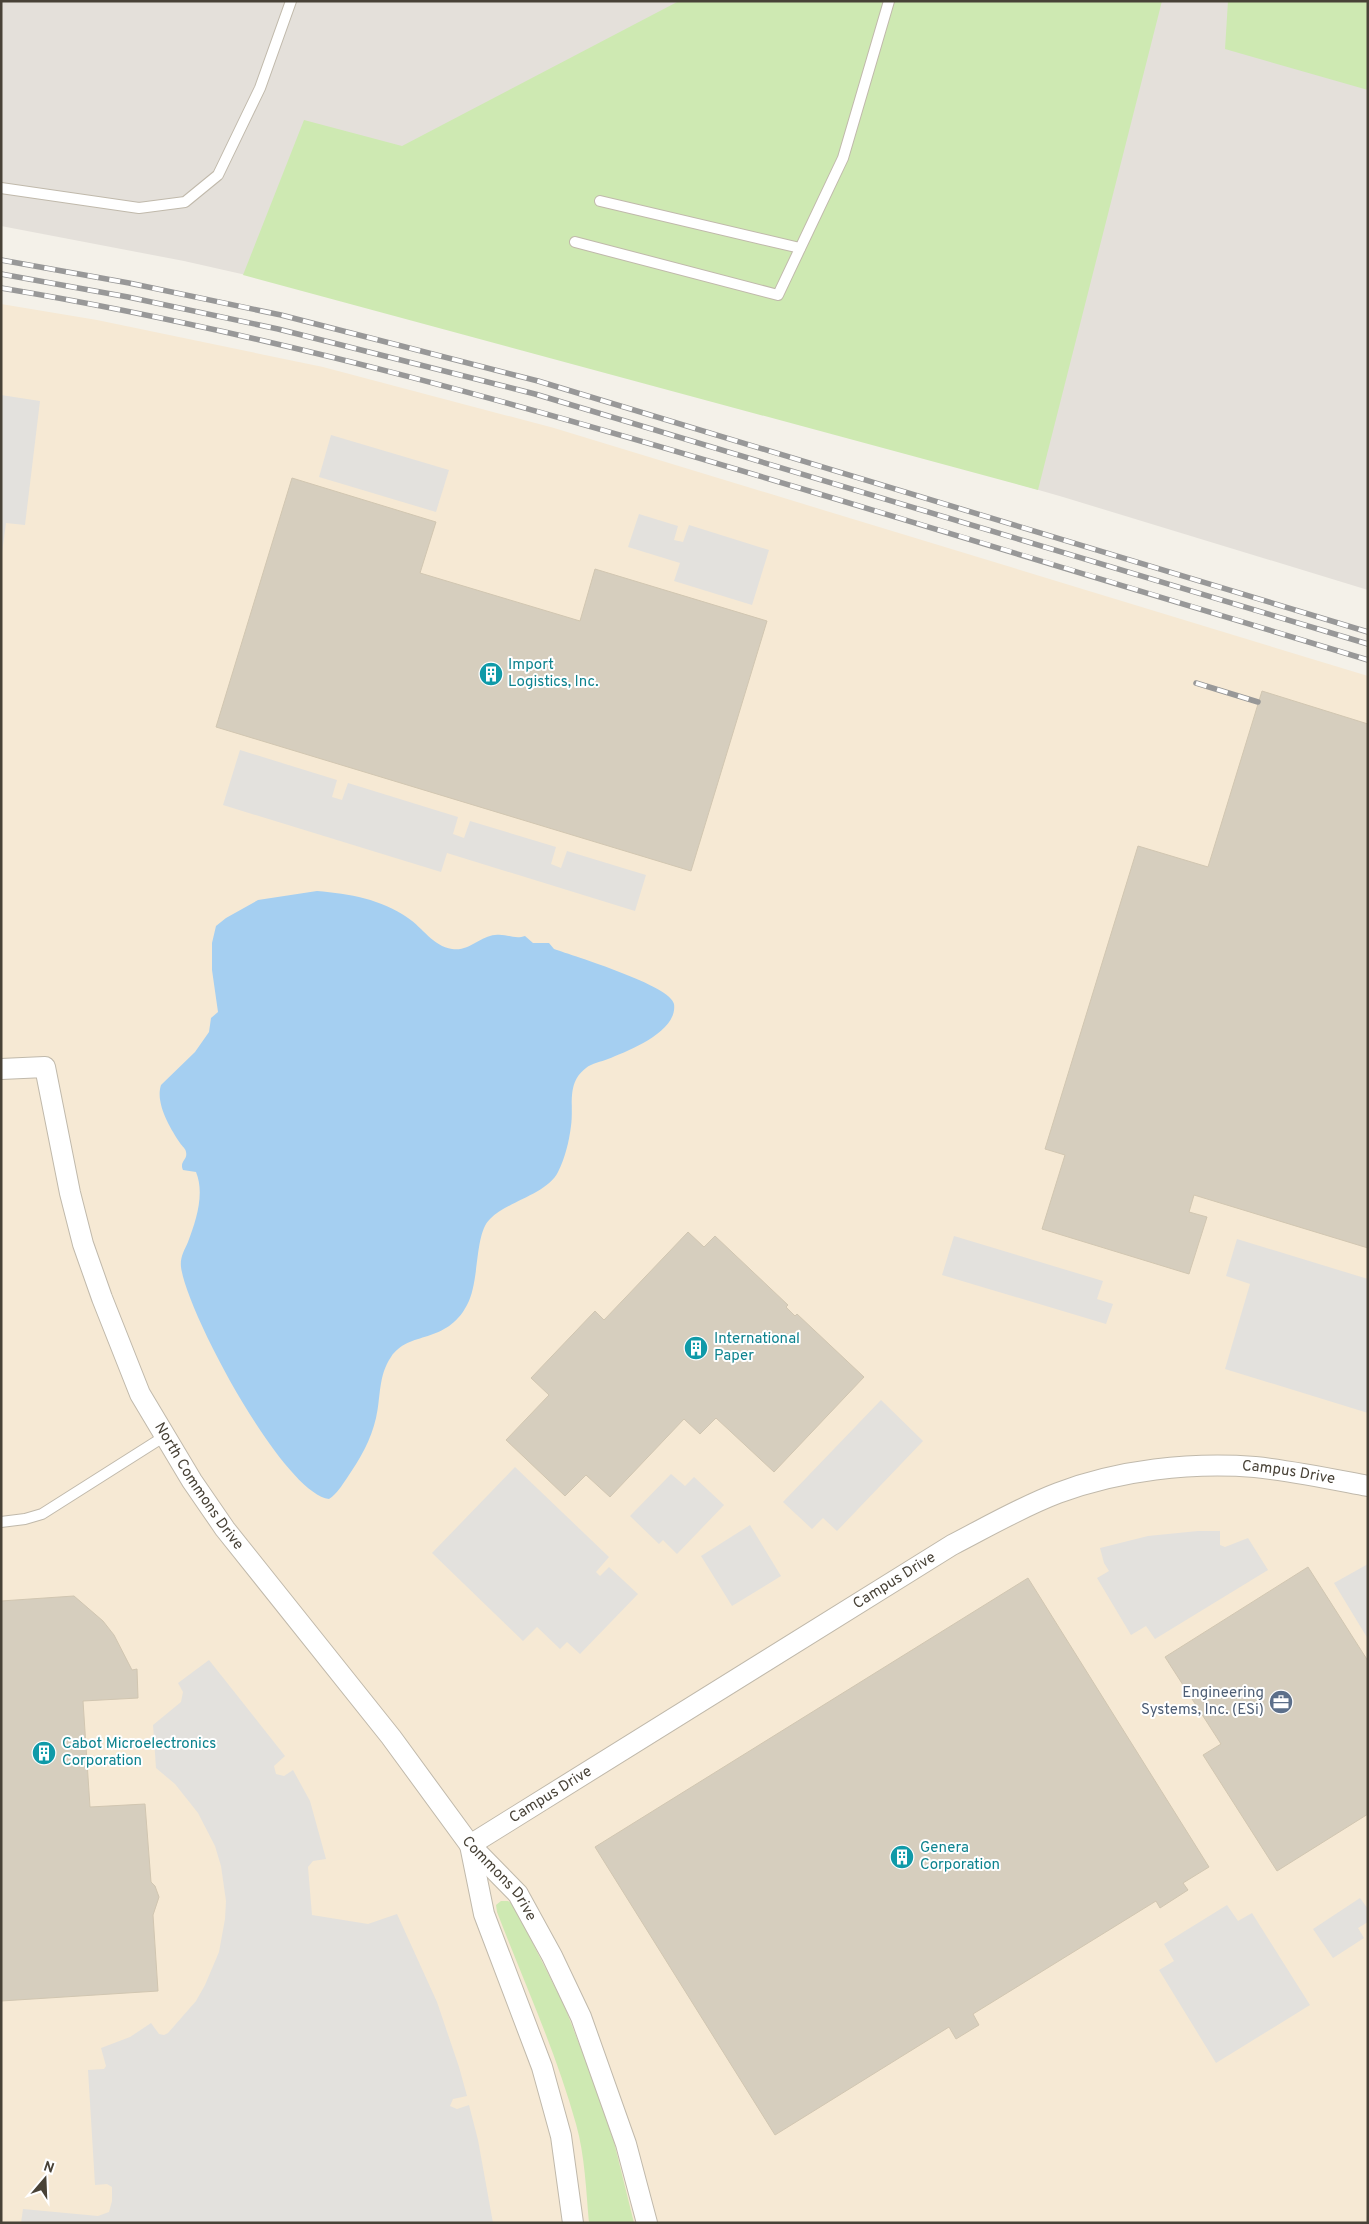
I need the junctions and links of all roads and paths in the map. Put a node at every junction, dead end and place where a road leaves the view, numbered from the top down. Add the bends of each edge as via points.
1 (291, 1) edge
2 (889, 1) edge
3 (1, 188) edge
4 (600, 201) dead end
5 (575, 242) dead end
6 (800, 248) junction
7 (1, 1069) edge
8 (166, 1436) junction
9 (1368, 1486) edge
10 (1, 1522) edge
11 (470, 1845) junction
12 (573, 2223) edge
13 (647, 2223) edge

1 - 3 lane via 260,88 218,175 185,202 139,208
2 - 6 lane via 843,158
4 - 6 lane
5 - 6 lane via 778,295
7 - 8 street, North Commons Drive via 45,1067 84,1244 140,1394
8 - 10 lane via 42,1514
8 - 11 street, North Commons Drive via 192,1481 226,1529 391,1736
9 - 11 street, Campus Drive via 1256,1468 1193,1466 1143,1472 1058,1493 952,1545
11 - 12 street, Commons Drive via 484,1914 542,2067 561,2136
11 - 13 street, Commons Drive via 518,1894 581,2017 626,2144

